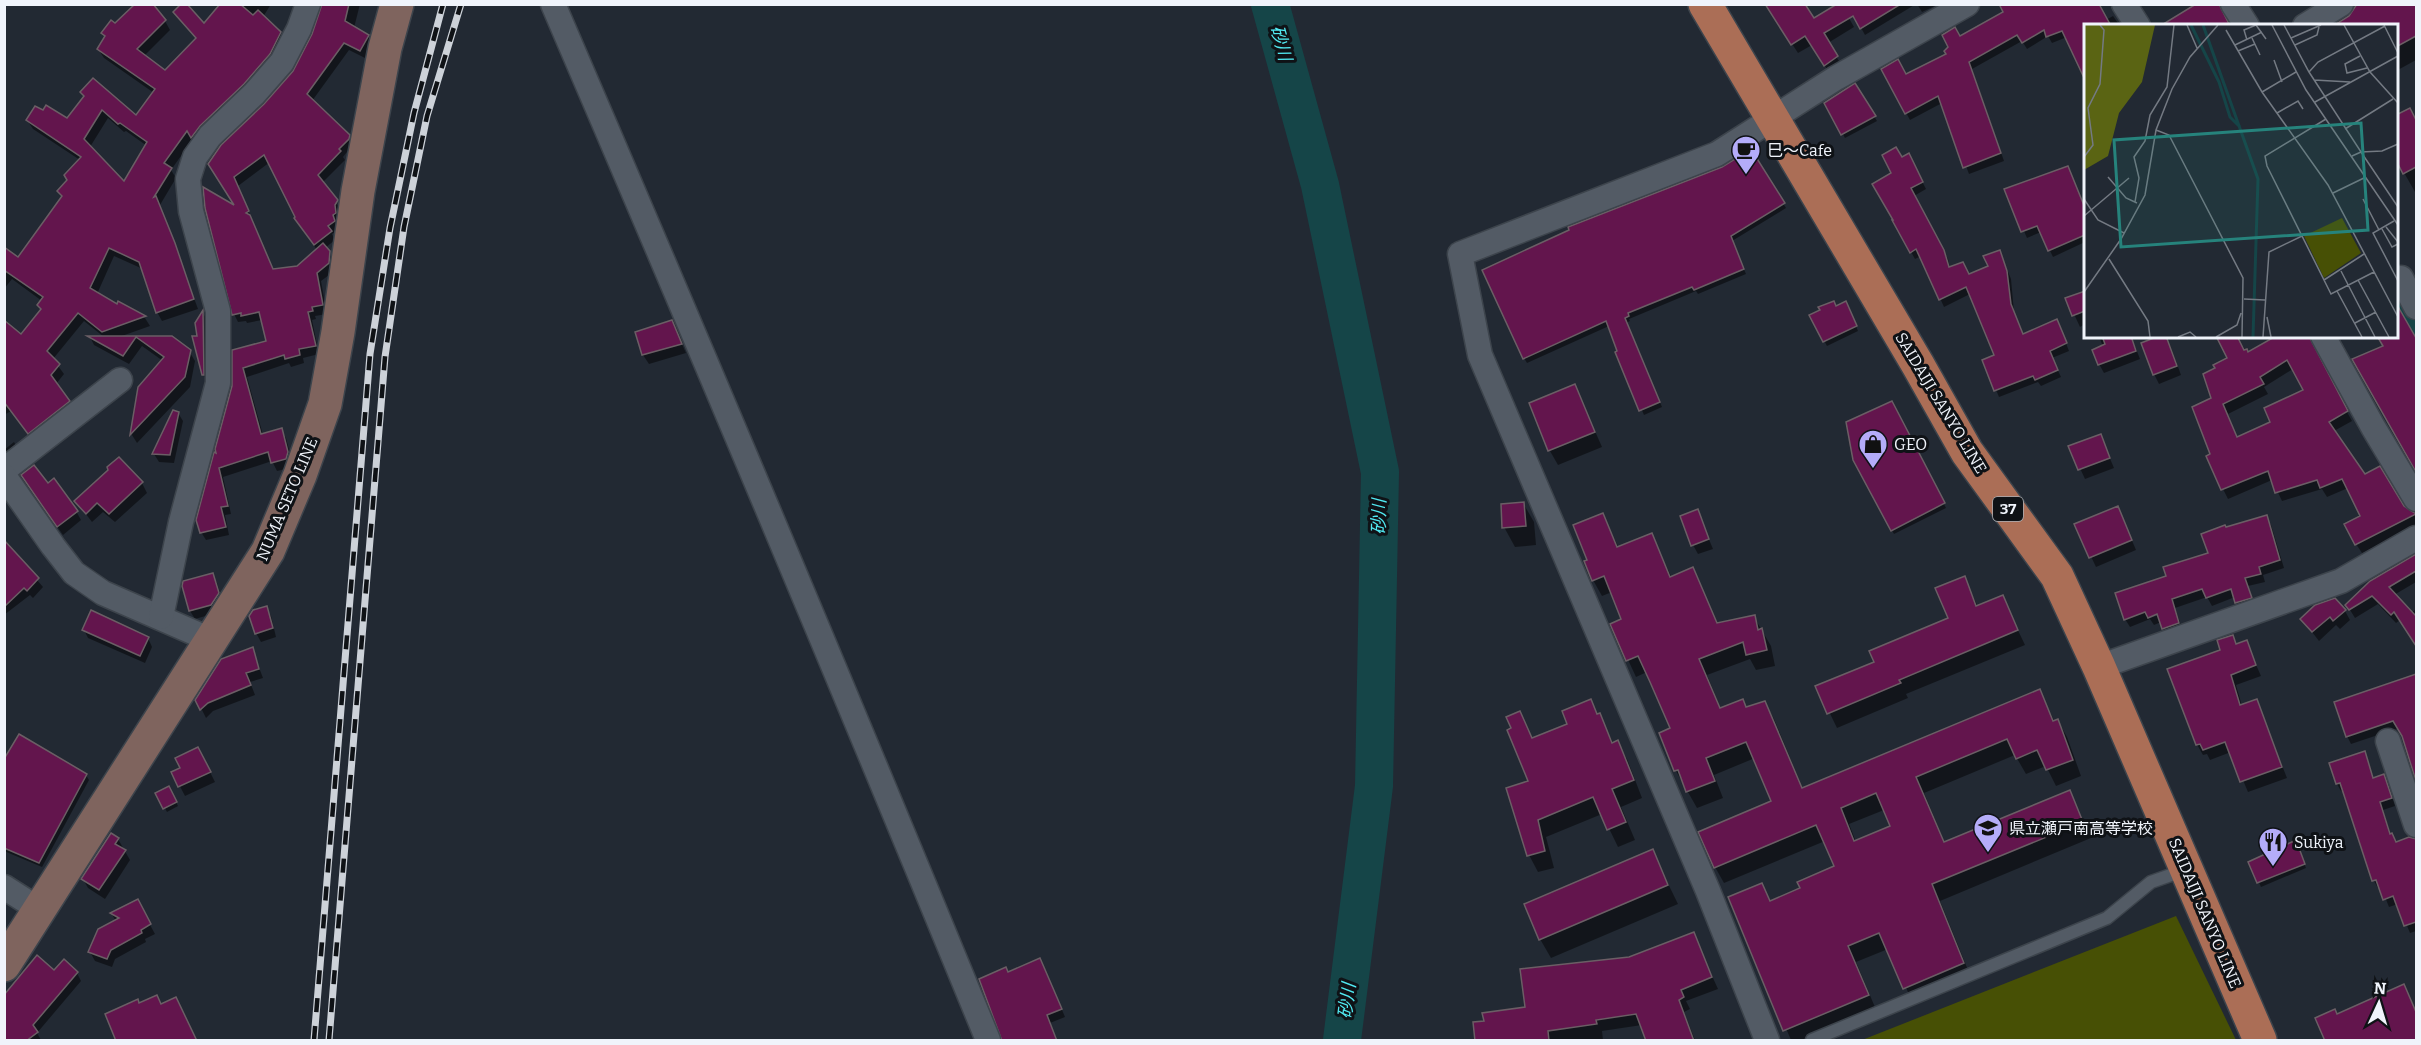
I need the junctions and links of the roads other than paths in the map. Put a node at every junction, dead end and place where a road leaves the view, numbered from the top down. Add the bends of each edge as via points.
1 (308, 4) edge
2 (397, 4) edge
3 (553, 4) edge
4 (1705, 4) edge
5 (1967, 4) edge
6 (2124, 4) edge
7 (2233, 4) edge
8 (2341, 4) edge
9 (2137, 24) edge
10 (2246, 24) edge
11 (2309, 24) edge
12 (1773, 119) junction
13 (2402, 277) edge
14 (2416, 307) edge
15 (2324, 338) edge
16 (120, 380) dead end
17 (4, 470) edge
18 (4, 476) edge
19 (2416, 499) edge
20 (2416, 538) edge
21 (160, 617) junction
22 (211, 640) junction
23 (2099, 667) junction
24 (2388, 741) dead end
25 (2416, 825) edge
26 (2186, 870) junction
27 (4, 887) edge
28 (40, 910) junction
29 (4, 965) edge
30 (988, 1041) edge
31 (1767, 1041) edge
32 (1812, 1041) edge
33 (2260, 1041) edge

1 - 21 street via 282,62 210,136 195,157 188,179 191,211 218,311 218,383
2 - 22 main road, NUMA SETO LINE via 358,191 325,404 268,551
3 - 30 street via 831,656
4 - 12 main road, SAIDAIJI SANYO LINE / 37
5 - 12 street via 1836,78
6 - 9 street
7 - 10 street
8 - 11 street
12 - 23 main road, SAIDAIJI SANYO LINE / 37 via 1966,452 2057,576
12 - 31 street via 1717,154 1460,254 1480,355 1708,891
13 - 14 street
15 - 19 street
16 - 17 street
18 - 21 street via 74,573 103,592
20 - 23 street via 2341,581
21 - 22 street
22 - 28 main road, NUMA SETO LINE
23 - 26 main road, SAIDAIJI SANYO LINE / 37
24 - 25 street
26 - 32 lane via 2151,882 2108,918
26 - 33 main road, SAIDAIJI SANYO LINE / 37
27 - 28 street
28 - 29 main road, NUMA SETO LINE

